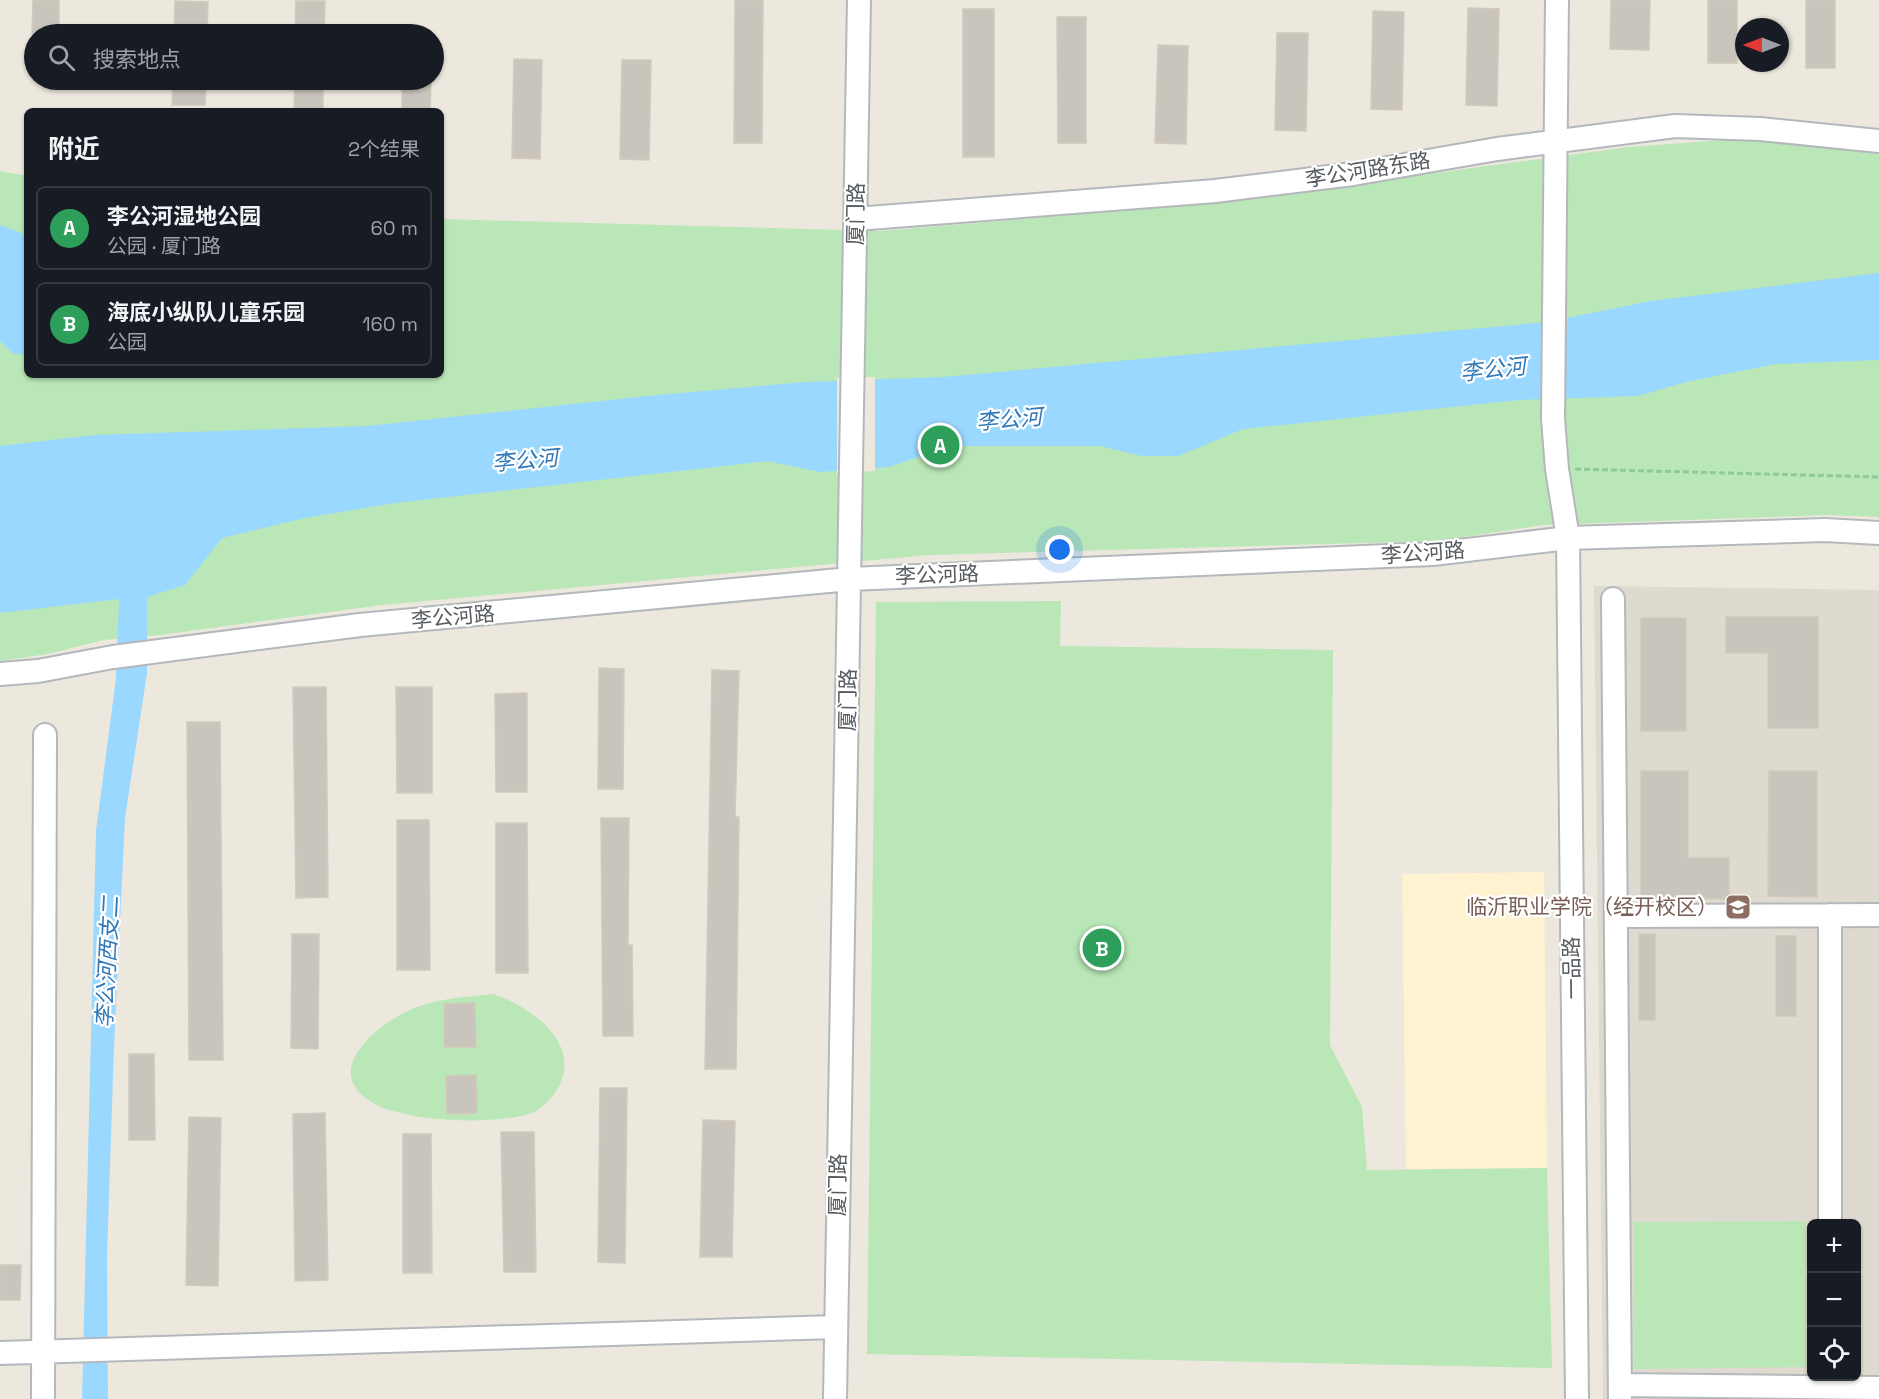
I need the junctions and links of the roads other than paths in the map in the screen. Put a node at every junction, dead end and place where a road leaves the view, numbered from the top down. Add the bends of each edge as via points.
1 (859, 0) edge
2 (1557, 0) edge
3 (1556, 141) junction
4 (1879, 141) edge
5 (856, 219) junction
6 (1879, 533) edge
7 (1568, 538) junction
8 (850, 579) junction
9 (1613, 599) dead end
10 (0, 674) edge
11 (45, 735) dead end
12 (1830, 915) junction
13 (1879, 915) edge
14 (1616, 916) junction
15 (1830, 1219) edge
16 (835, 1327) junction
17 (44, 1351) junction
18 (0, 1353) edge
19 (1830, 1382) edge
20 (1879, 1388) edge
21 (1620, 1392) edge
22 (43, 1399) edge
23 (835, 1399) edge
24 (1577, 1399) edge

1 - 5 street, 厦门路
2 - 3 street, 一品路
3 - 4 street, 李公河路东路 via 1675,126 1760,129
3 - 5 street, 李公河路东路 via 1353,174 1215,191
3 - 7 street, 一品路 via 1553,419
5 - 8 street, 厦门路
6 - 7 street, 李公河路 via 1825,530
7 - 8 street, 李公河路 via 1433,554
7 - 24 street, 一品路
8 - 10 street, 李公河路 via 360,625
8 - 16 street, 厦门路
9 - 14 street
11 - 17 street
12 - 13 street
12 - 14 street
12 - 15 street
14 - 21 street
16 - 17 street
16 - 23 street, 厦门路
17 - 18 street
17 - 22 street
19 - 20 street
19 - 21 street

